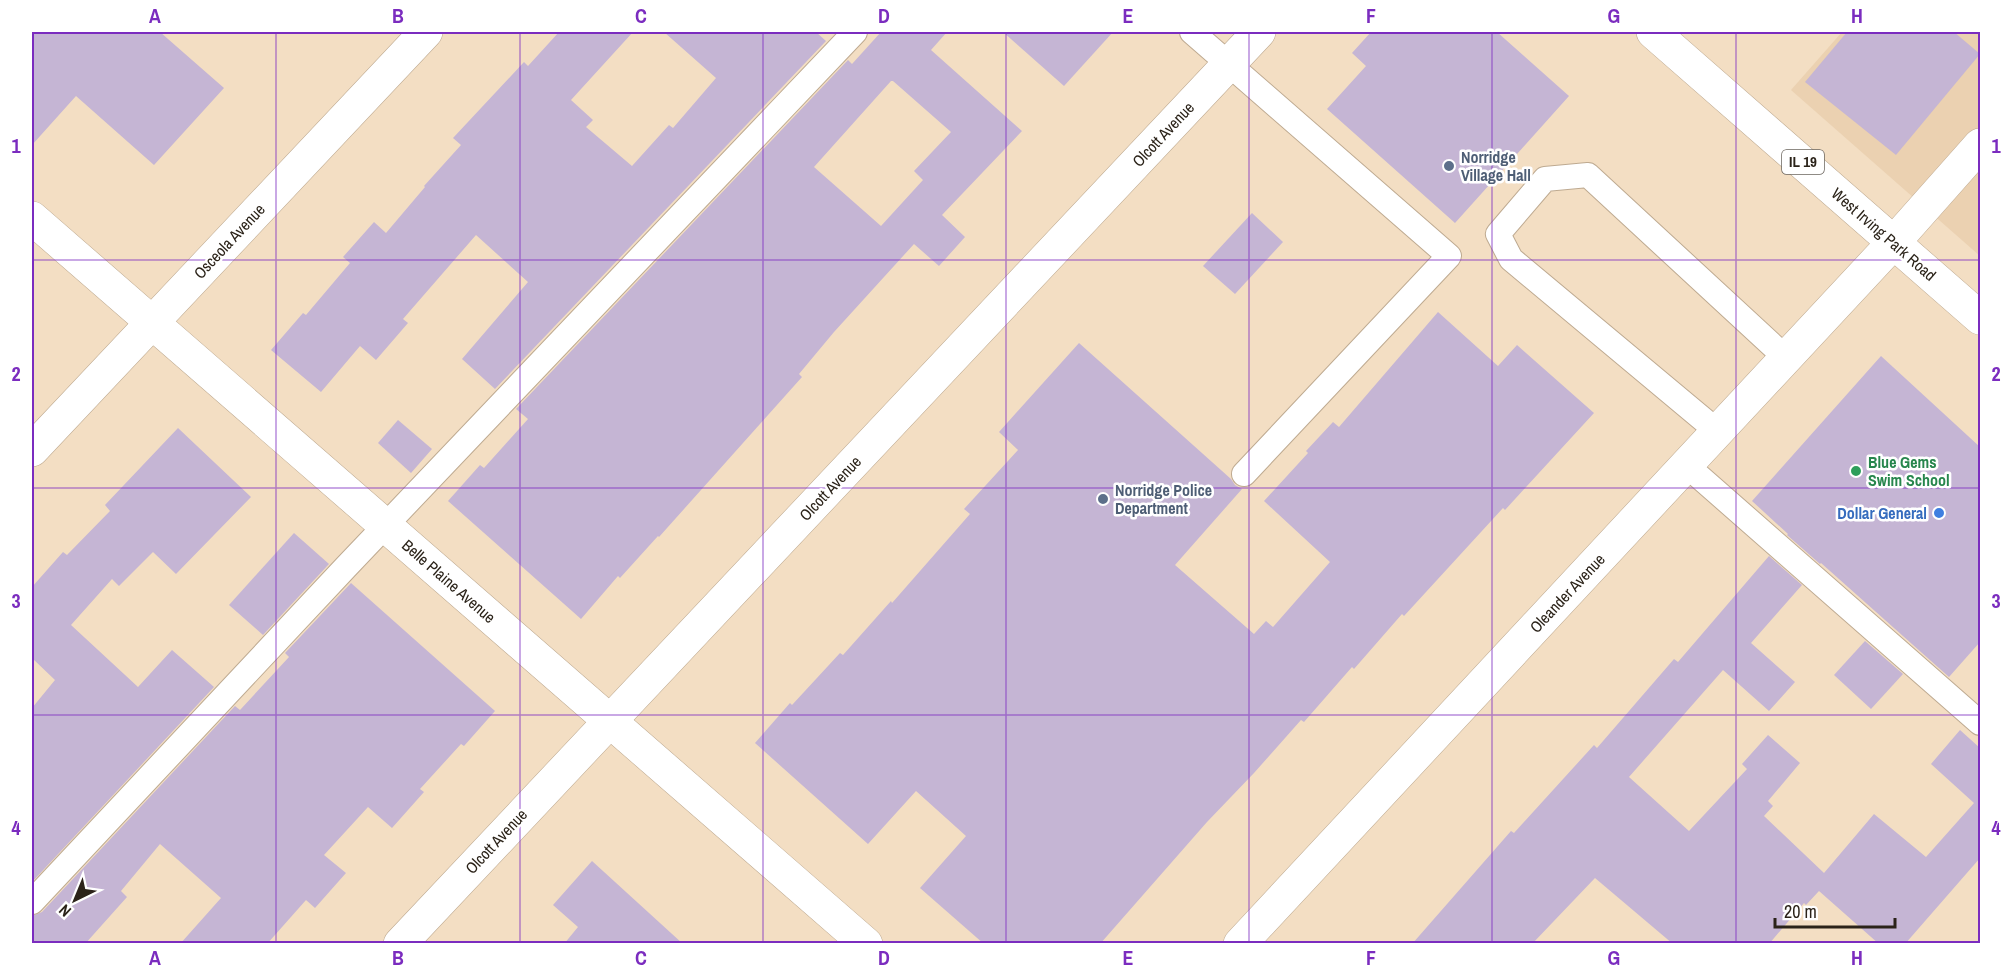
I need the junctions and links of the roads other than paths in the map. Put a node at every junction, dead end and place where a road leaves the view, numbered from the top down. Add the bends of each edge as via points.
1 (426, 32) edge
2 (855, 32) edge
3 (1192, 32) edge
4 (1259, 32) edge
5 (1653, 32) edge
6 (1229, 63) junction
7 (1980, 145) edge
8 (32, 218) edge
9 (1894, 242) junction
10 (1980, 318) edge
11 (152, 322) junction
12 (1786, 358) junction
13 (1717, 431) junction
14 (32, 450) edge
15 (1686, 465) junction
16 (1244, 474) dead end
17 (385, 526) junction
18 (610, 721) junction
19 (1980, 723) edge
20 (32, 902) edge
21 (400, 944) edge
22 (866, 944) edge
23 (1240, 944) edge

1 - 11 street, Osceola Avenue
2 - 17 lane
3 - 6 lane
4 - 6 street, Olcott Avenue
5 - 9 street, West Irving Park Road / IL 19
6 - 16 lane via 1449,256
6 - 18 street, Olcott Avenue
7 - 9 street, Oleander Avenue
8 - 11 street, Belle Plaine Avenue
9 - 10 street, West Irving Park Road / IL 19
9 - 12 street, Oleander Avenue
11 - 14 street, Osceola Avenue
11 - 17 street, Belle Plaine Avenue
12 - 13 street, Oleander Avenue
12 - 13 lane via 1588,175 1545,180 1498,234 1511,259
13 - 15 street, Oleander Avenue
15 - 19 lane
15 - 23 street, Oleander Avenue
17 - 18 street, Belle Plaine Avenue
17 - 20 lane
18 - 21 street, Olcott Avenue
18 - 22 street, Belle Plaine Avenue

